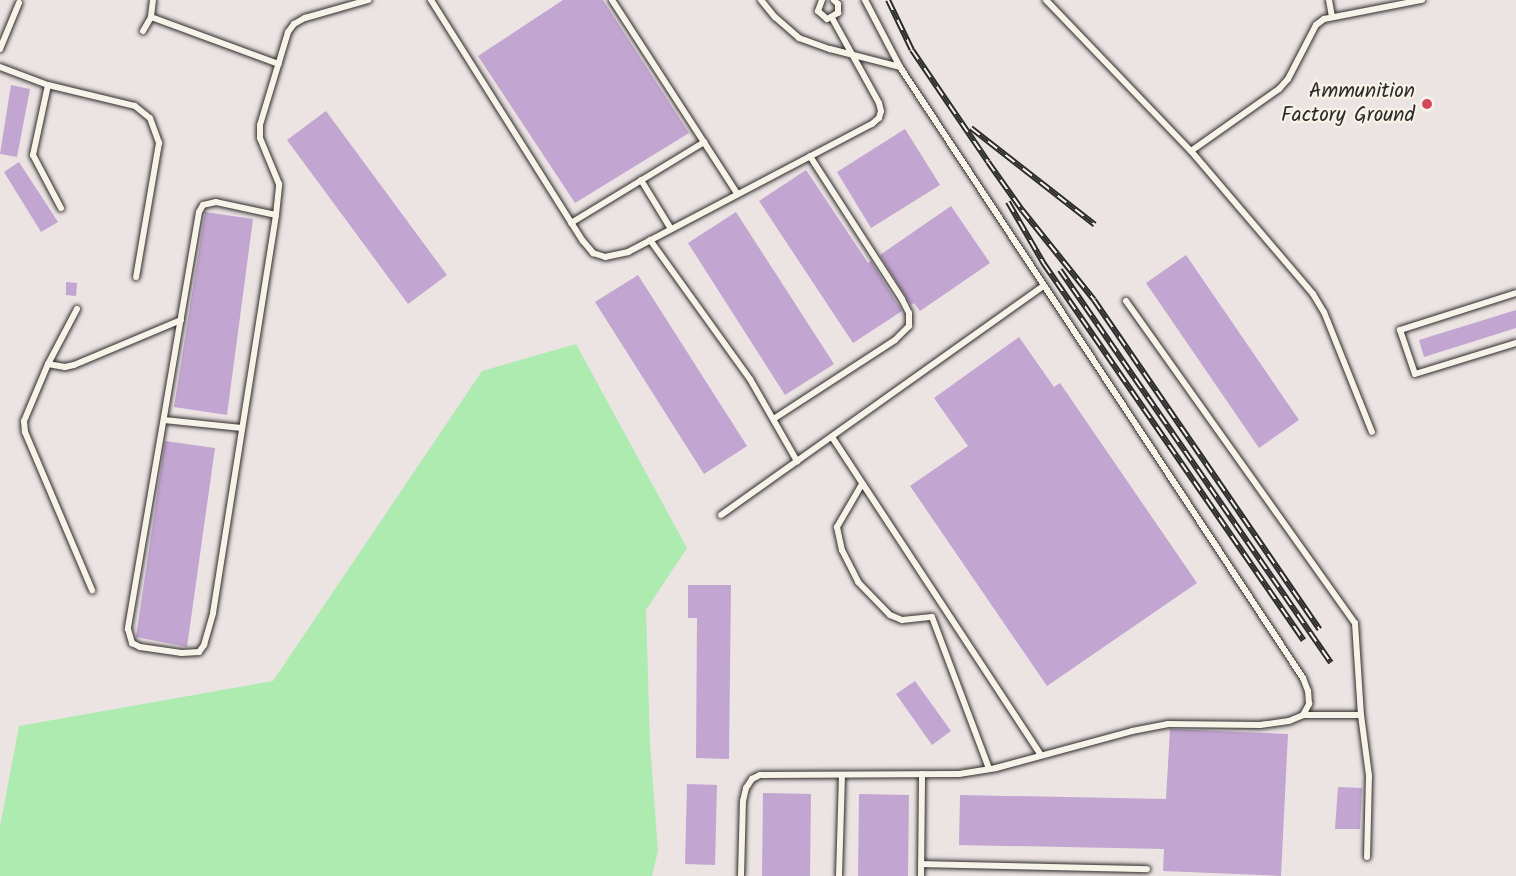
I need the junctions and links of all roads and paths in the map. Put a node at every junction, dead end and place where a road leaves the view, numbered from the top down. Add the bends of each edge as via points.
1 (153, 0) edge
2 (368, 0) edge
3 (431, 0) edge
4 (612, 0) edge
5 (761, 0) edge
6 (822, 0) edge
7 (845, 0) edge
8 (865, 0) edge
9 (1046, 0) edge
10 (1329, 0) edge
11 (1422, 0) edge
12 (836, 2) edge
13 (19, 3) dead end
14 (152, 16) junction
15 (1332, 17) junction
16 (832, 18) junction
17 (143, 31) dead end
18 (0, 49) edge
19 (855, 55) junction
20 (279, 64) junction
21 (900, 66) junction
22 (0, 67) edge
23 (48, 86) junction
24 (704, 142) junction
25 (1191, 151) junction
26 (810, 156) junction
27 (641, 180) junction
28 (737, 193) junction
29 (61, 208) dead end
30 (276, 215) junction
31 (571, 223) junction
32 (671, 229) junction
33 (650, 240) junction
34 (136, 277) dead end
35 (1043, 286) junction
36 (1516, 293) edge
37 (1126, 301) dead end
38 (77, 309) dead end
39 (181, 320) junction
40 (1516, 343) edge
41 (48, 364) junction
42 (775, 418) junction
43 (164, 420) junction
44 (242, 429) junction
45 (1372, 432) dead end
46 (832, 437) junction
47 (797, 462) junction
48 (862, 484) junction
49 (721, 515) dead end
50 (92, 590) dead end
51 (1303, 715) junction
52 (1361, 715) junction
53 (1040, 754) junction
54 (989, 769) junction
55 (922, 774) junction
56 (842, 775) junction
57 (1366, 857) dead end
58 (921, 864) junction
59 (1147, 869) dead end
60 (741, 876) edge
61 (839, 876) edge
62 (921, 876) edge

1 - 14 lane
2 - 20 lane via 294,24
3 - 31 lane
4 - 24 lane
5 - 19 lane via 799,38
6 - 16 lane via 818,6 820,15
7 - 12 lane
8 - 21 lane
9 - 25 lane
10 - 15 lane
11 - 15 lane
12 - 16 lane via 838,13
13 - 18 lane
14 - 17 lane
14 - 20 lane
15 - 25 lane via 1316,26 1279,89
16 - 19 lane
19 - 21 lane
19 - 26 lane via 879,103 879,118
20 - 30 lane via 260,125 260,138 279,184
21 - 35 lane
22 - 23 lane
23 - 29 lane via 33,155
23 - 34 lane via 135,106 154,125 159,143
24 - 27 lane
24 - 28 lane
25 - 45 lane via 1320,304
26 - 28 lane
26 - 42 lane via 902,299 909,313 909,326 895,340
27 - 31 lane
27 - 32 lane
28 - 32 lane
30 - 39 lane via 216,202 203,205
30 - 44 lane
31 - 33 lane via 593,253 605,257 628,252
32 - 33 lane
33 - 42 lane
35 - 46 lane
35 - 51 lane via 1303,678 1309,704
36 - 40 lane via 1400,330 1415,374
37 - 52 lane via 1355,622
38 - 41 lane
39 - 41 lane via 74,365
39 - 43 lane
41 - 50 lane via 24,421 25,432
42 - 47 lane
43 - 44 lane
43 - 44 lane via 128,629 132,643 140,647 182,653 199,652 213,613
46 - 47 lane
46 - 48 lane
47 - 49 lane
48 - 53 lane
48 - 54 lane via 837,527 842,550 858,582 890,615 902,620 932,617
51 - 52 lane
51 - 53 lane via 1289,722 1260,725 1168,724
52 - 57 lane via 1369,776
53 - 54 lane
54 - 55 lane
55 - 56 lane
55 - 58 lane
56 - 60 lane via 752,779 743,801
56 - 61 lane
58 - 59 lane
58 - 62 lane

